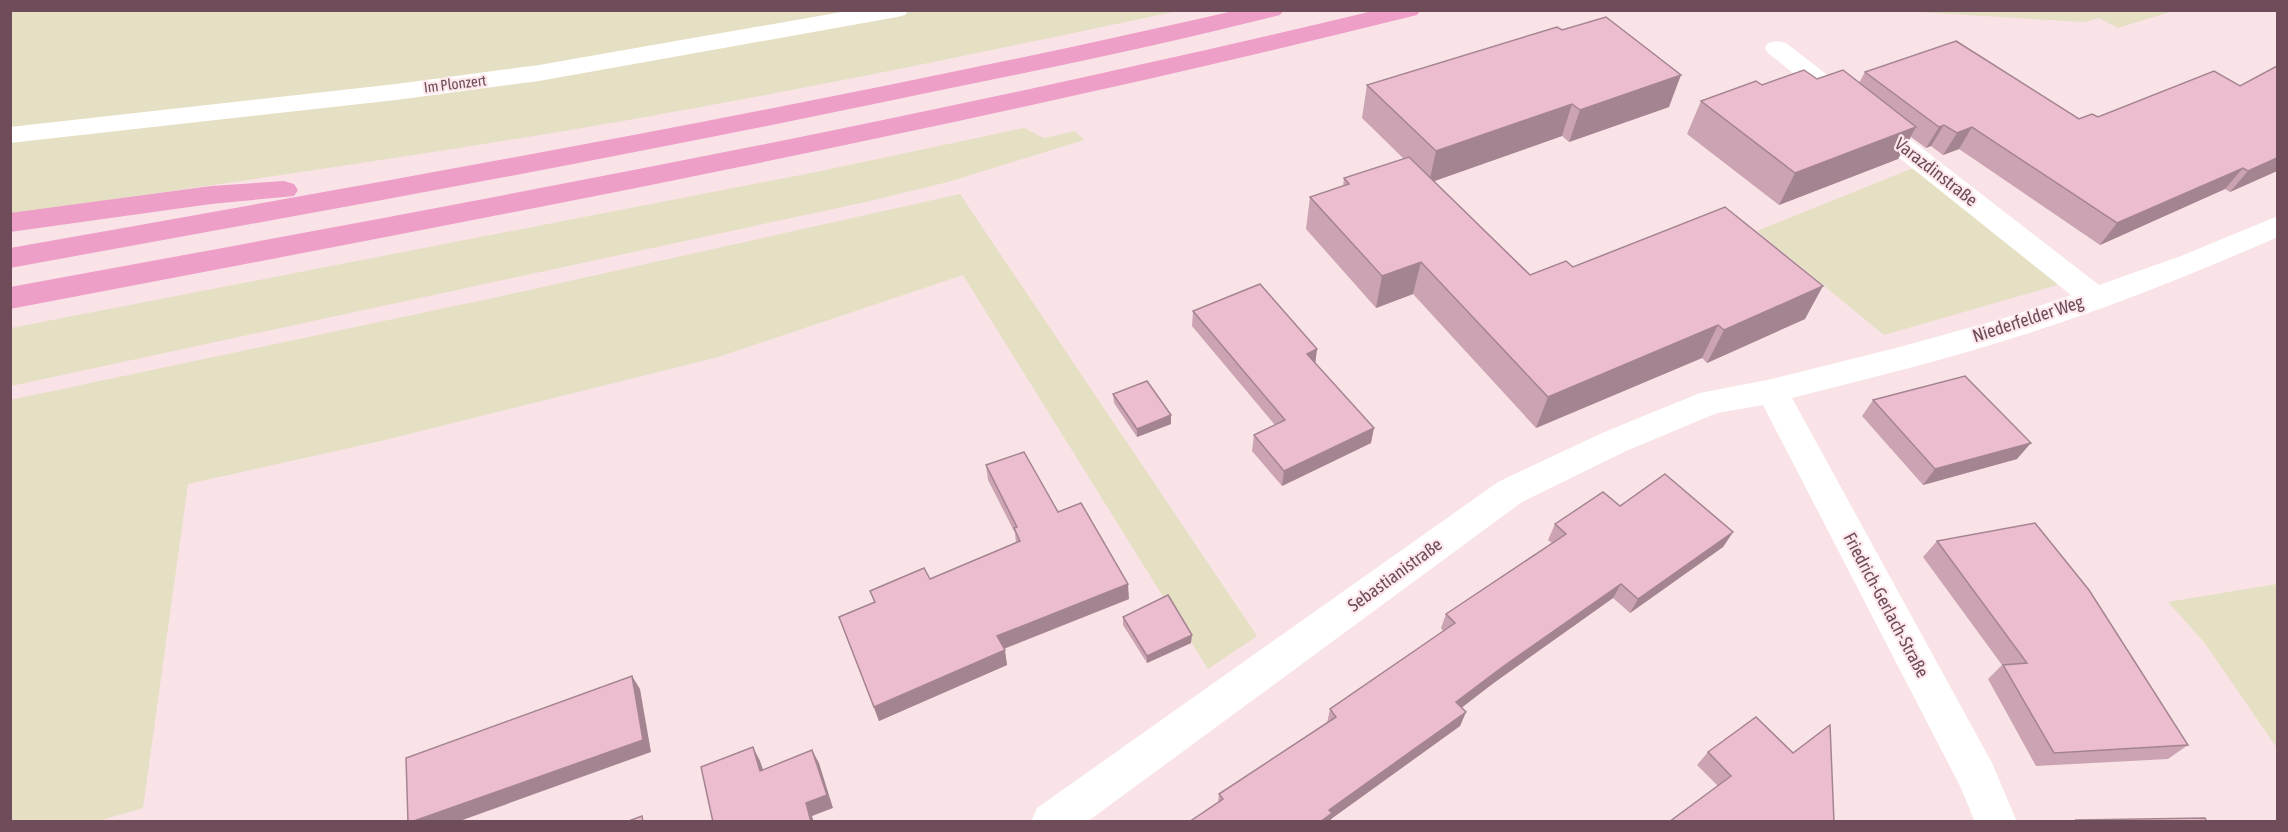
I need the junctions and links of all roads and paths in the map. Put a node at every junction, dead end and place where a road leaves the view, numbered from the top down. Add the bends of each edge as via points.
1 (897, 10) edge
2 (1272, 10) edge
3 (1409, 10) edge
4 (1777, 48) dead end
5 (10, 135) edge
6 (412, 184) junction
7 (10, 223) edge
8 (2277, 225) edge
9 (10, 258) edge
10 (2094, 297) junction
11 (10, 298) edge
12 (1772, 391) junction
13 (1052, 822) edge
14 (1996, 822) edge

1 - 5 street, Im Plonzert via 528,75
2 - 6 highway via 780,115
3 - 11 highway via 1149,74 919,123
4 - 10 street, Varazdinstraße
6 - 7 highway via 211,195
6 - 9 highway
8 - 10 street, Niederfelder Weg via 2191,263
10 - 12 street, Niederfelder Weg via 2016,326
12 - 13 street, Sebastianistraße via 1712,402 1614,442 1510,492
12 - 14 street, Friedrich-Gerlach-Straße via 1977,777

